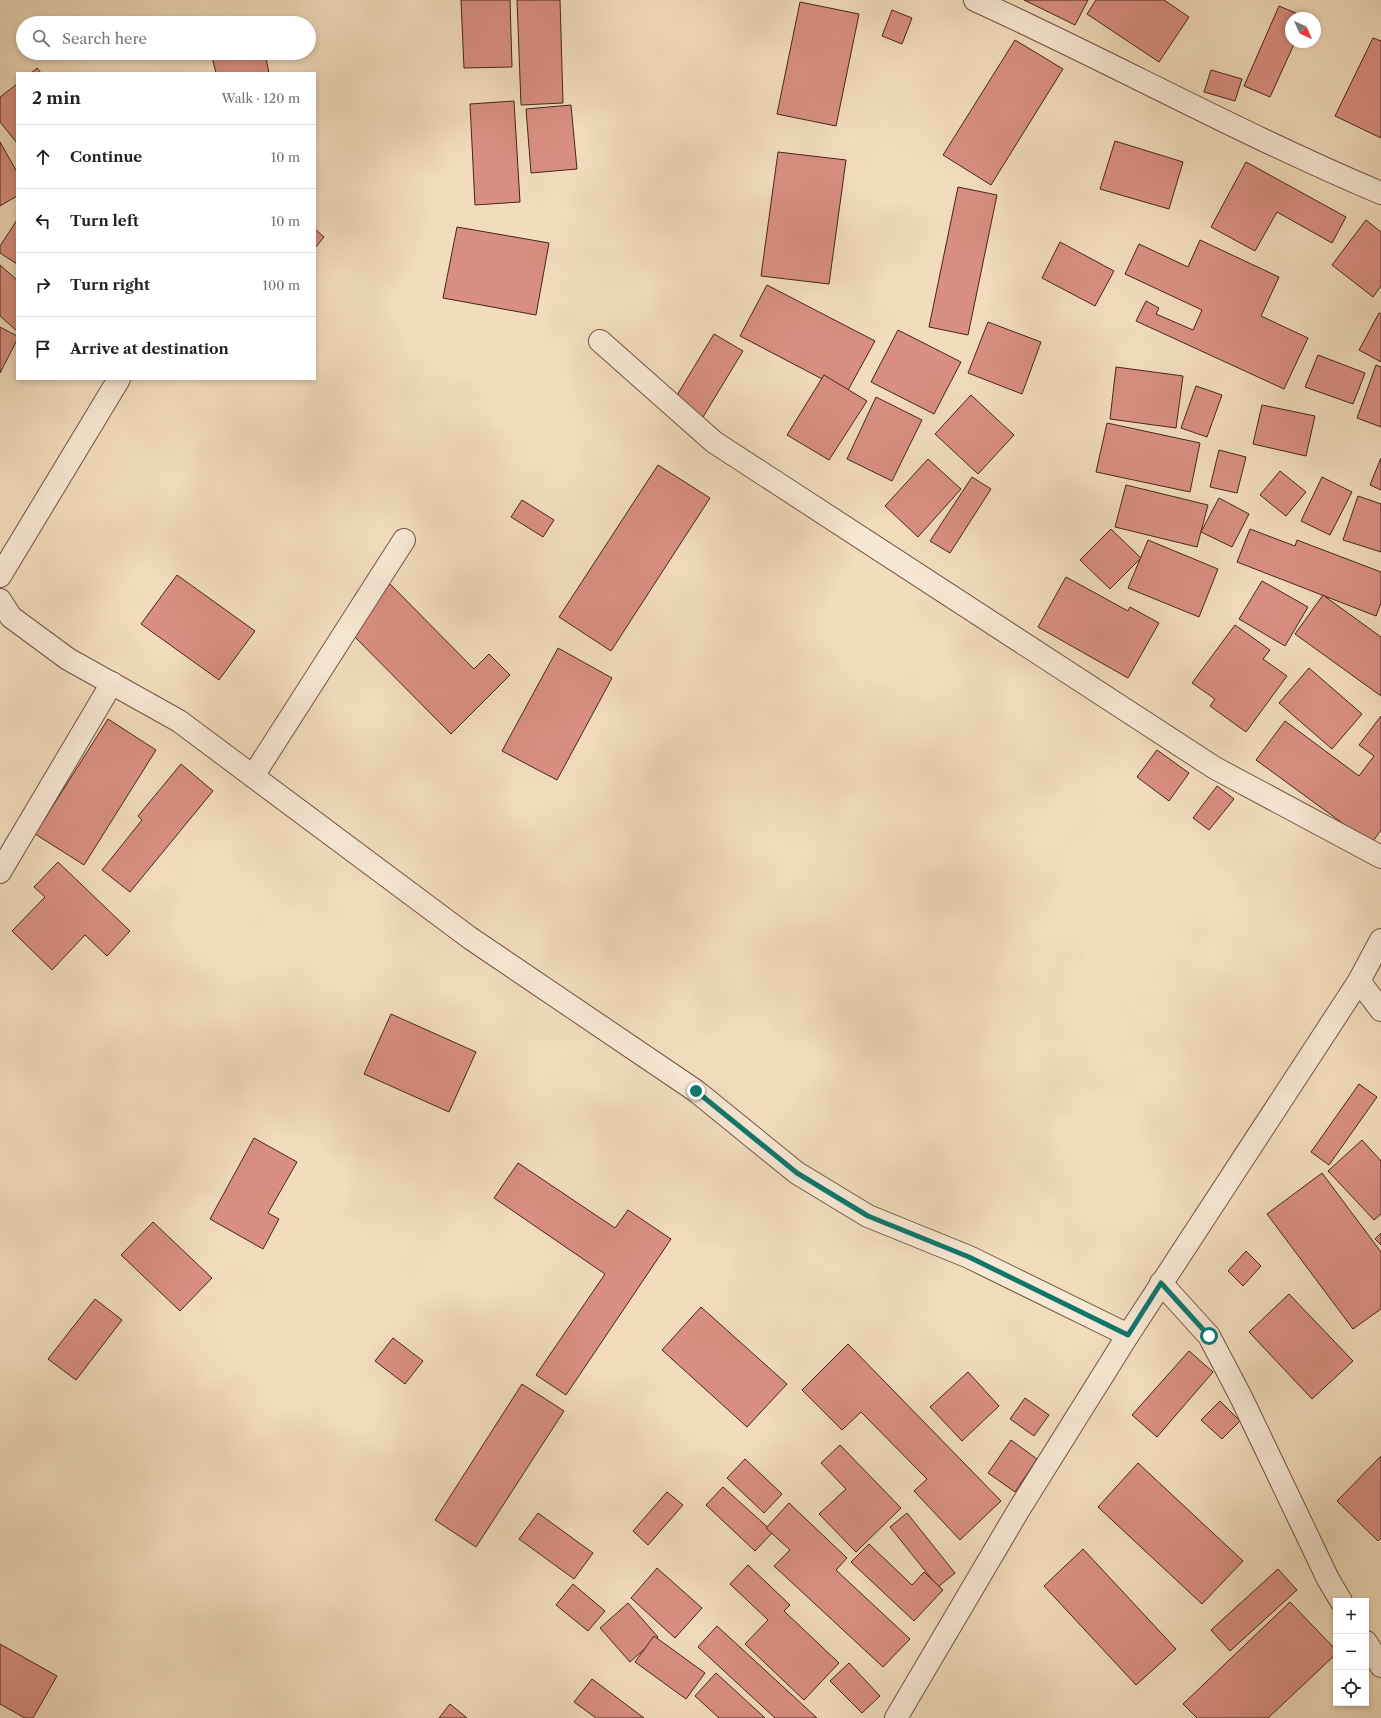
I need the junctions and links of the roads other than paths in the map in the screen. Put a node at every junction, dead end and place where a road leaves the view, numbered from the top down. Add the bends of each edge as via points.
1 (975, 0) edge
2 (1381, 193) edge
3 (600, 341) dead end
4 (118, 380) edge
5 (404, 540) dead end
6 (0, 576) edge
7 (0, 600) edge
8 (112, 683) junction
9 (253, 776) junction
10 (1381, 857) edge
11 (0, 872) edge
12 (1381, 940) edge
13 (1359, 981) junction
14 (1381, 1010) edge
15 (1161, 1283) junction
16 (1128, 1335) junction
17 (1339, 1598) edge
18 (1369, 1647) edge
19 (1381, 1666) edge
20 (896, 1718) edge

1 - 2 street via 1307,162
3 - 10 street via 714,442 1216,768
4 - 6 street
5 - 9 street
7 - 8 street via 11,617 68,659
8 - 9 street via 179,721
8 - 11 street
9 - 16 street via 470,938 696,1091 797,1173 868,1216 969,1257
12 - 13 street
13 - 14 street
13 - 15 street
15 - 16 street
15 - 17 street via 1209,1336
16 - 20 street via 1018,1511
18 - 19 street

